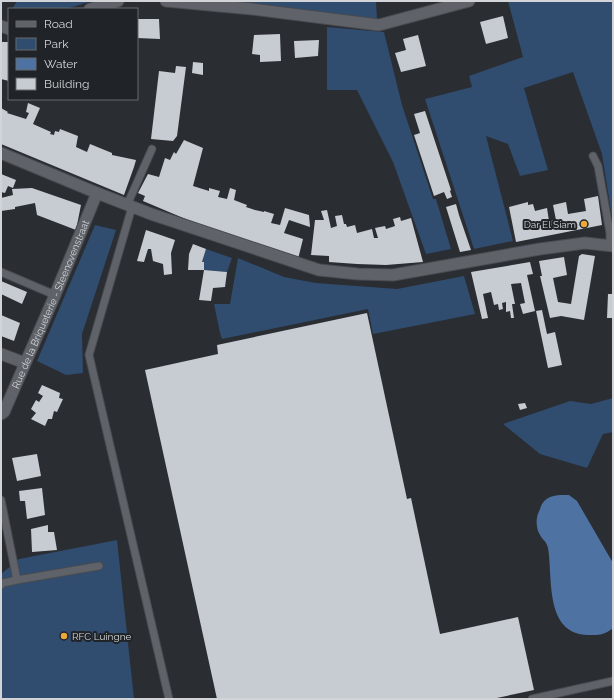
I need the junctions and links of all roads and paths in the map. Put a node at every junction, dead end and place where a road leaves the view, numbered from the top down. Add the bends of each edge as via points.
1 (118, 1) edge
2 (166, 1) edge
3 (469, 1) edge
4 (94, 8) edge
5 (152, 149) dead end
6 (1, 153) edge
7 (593, 156) dead end
8 (96, 193) junction
9 (130, 206) junction
10 (612, 246) edge
11 (1, 272) edge
12 (55, 295) junction
13 (1, 354) edge
14 (25, 364) junction
15 (1, 414) edge
16 (1, 500) edge
17 (100, 566) dead end
18 (17, 580) junction
19 (1, 584) edge
20 (613, 681) edge
21 (169, 699) edge
22 (532, 699) edge

1 - 4 street
2 - 3 street via 379,25
5 - 9 lane
6 - 8 street
7 - 10 lane via 598,166
8 - 9 street
8 - 12 street, Rue de la Briqueterie - Steenovenstraat
9 - 10 street via 319,270 358,274 393,275 585,243
9 - 21 lane via 89,355
11 - 12 lane
12 - 14 street, Rue de la Briqueterie - Steenovenstraat
13 - 14 street
14 - 15 street, Rue de la Briqueterie - Steenovenstraat
16 - 18 lane
17 - 18 lane
18 - 19 lane
20 - 22 lane

